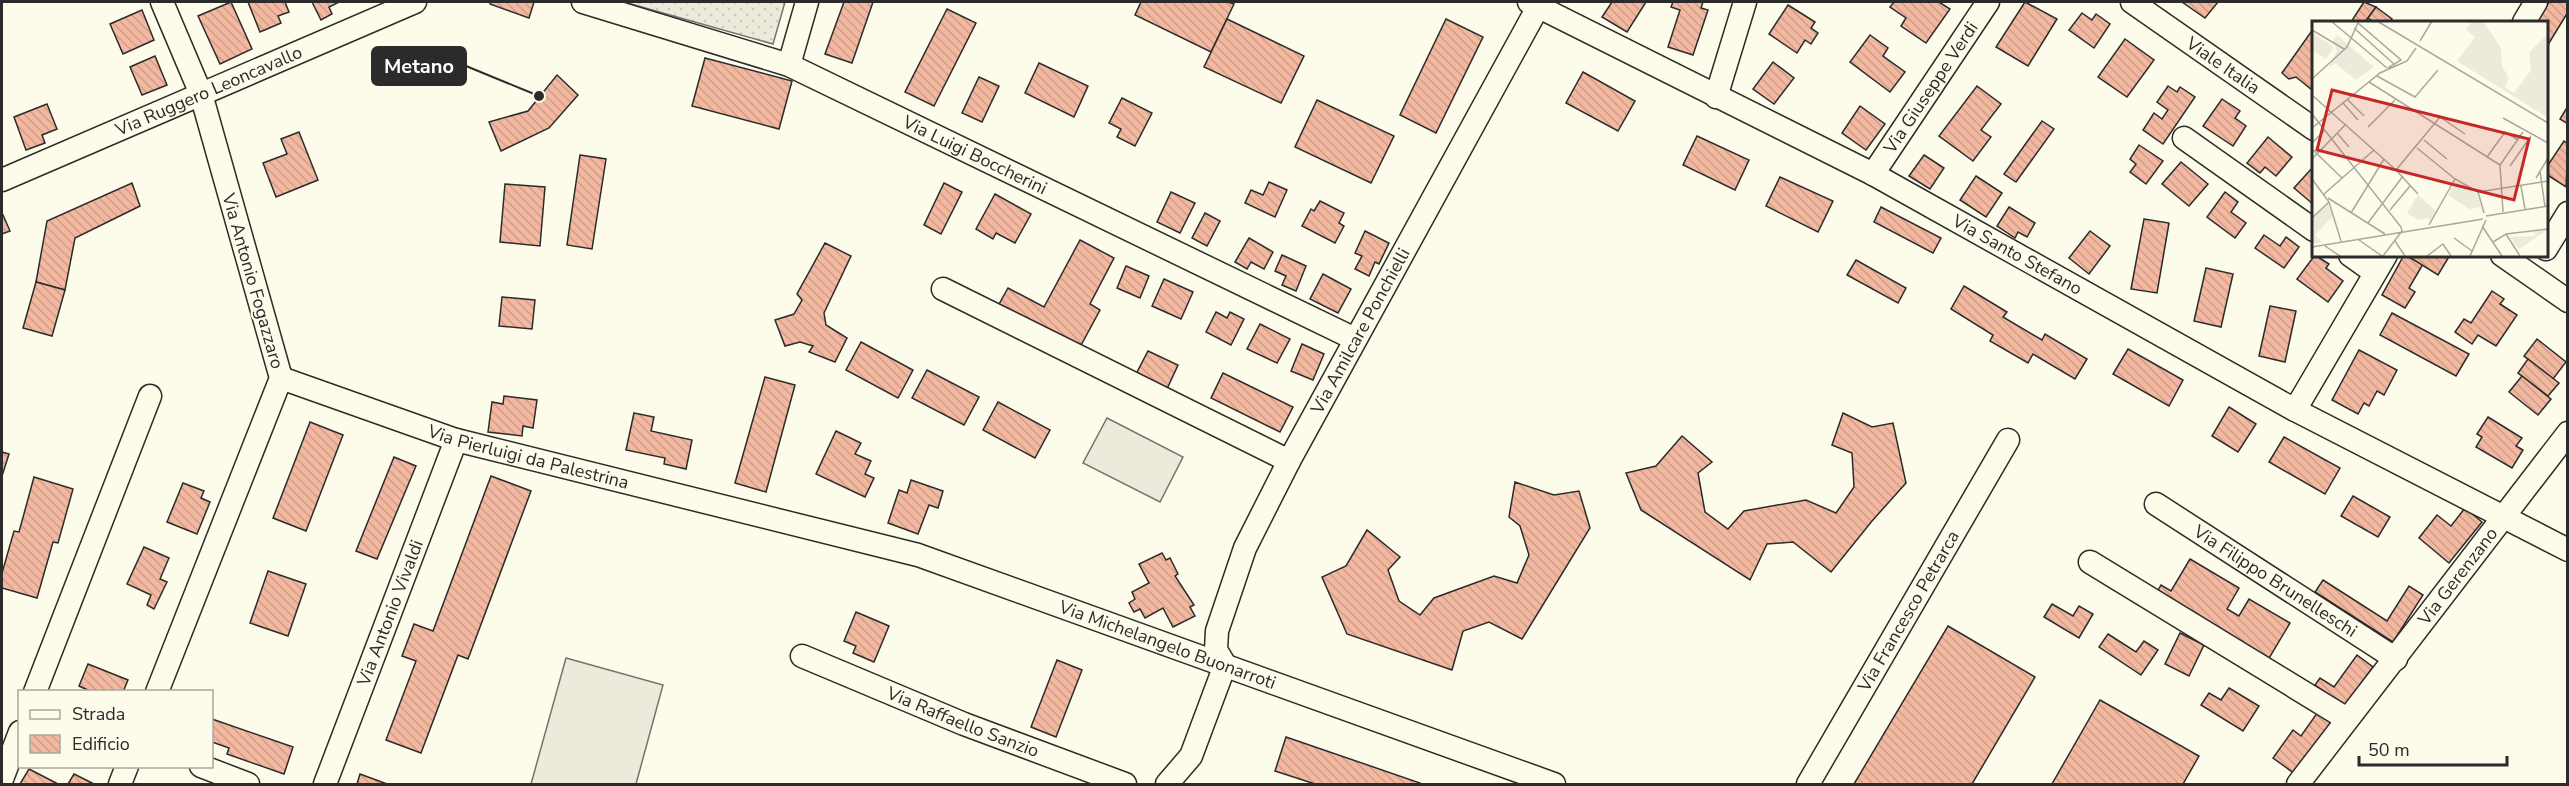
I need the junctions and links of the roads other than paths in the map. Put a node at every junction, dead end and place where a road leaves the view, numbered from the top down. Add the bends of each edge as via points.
1 (162, 2) edge
2 (415, 2) edge
3 (583, 2) edge
4 (807, 2) edge
5 (1745, 2) edge
6 (1988, 2) edge
7 (2132, 2) edge
8 (2536, 2) edge
9 (1533, 4) edge
10 (2525, 21) edge
11 (789, 65) junction
12 (201, 94) junction
13 (1716, 97) junction
14 (2312, 128) edge
15 (2184, 138) dead end
16 (1873, 174) junction
17 (2, 180) edge
18 (2568, 213) edge
19 (2312, 229) edge
20 (2548, 247) edge
21 (2353, 256) edge
22 (2504, 256) edge
23 (2542, 256) edge
24 (2380, 264) edge
25 (2532, 275) junction
26 (944, 289) dead end
27 (2568, 301) edge
28 (1355, 339) junction
29 (281, 378) junction
30 (150, 396) dead end
31 (2295, 410) junction
32 (2568, 433) edge
33 (456, 440) junction
34 (2008, 440) dead end
35 (1289, 461) junction
36 (2156, 504) dead end
37 (2503, 517) junction
38 (778, 520) joint
39 (2568, 550) edge
40 (2090, 562) dead end
41 (802, 656) dead end
42 (2396, 659) junction
43 (1225, 665) junction
44 (36, 690) edge
45 (158, 690) edge
46 (2347, 719) junction
47 (18, 737) edge
48 (126, 768) edge
49 (206, 768) edge
50 (2, 779) edge
51 (120, 784) edge
52 (248, 784) edge
53 (325, 784) edge
54 (1125, 784) edge
55 (1167, 784) edge
56 (1554, 784) edge
57 (1808, 784) edge
58 (2298, 784) edge

1 - 12 street, Via Antonio Fogazzaro
2 - 12 street, Via Ruggero Leoncavallo
3 - 11 street, Via Luigi Boccherini
4 - 11 street
5 - 13 street
6 - 16 street, Via Giuseppe Verdi
7 - 14 street, Viale Italia
8 - 10 street
9 - 13 street, Via Santo Stefano
9 - 28 street, Via Amilcare Ponchielli
11 - 28 street, Via Luigi Boccherini
12 - 17 street, Via Ruggero Leoncavallo
12 - 29 street, Via Antonio Fogazzaro
13 - 16 street, Via Santo Stefano
15 - 19 street
16 - 31 street, Via Santo Stefano
18 - 20 street
21 - 24 street
22 - 25 street
23 - 25 street
24 - 31 street
25 - 27 street
26 - 35 street
28 - 35 street, Via Amilcare Ponchielli
29 - 33 street, Via Pierluigi da Palestrina
29 - 45 street, Via Antonio Fogazzaro
30 - 44 street
31 - 37 street, Via Santo Stefano
32 - 37 street, Via Gerenzano
33 - 38 street, Via Pierluigi da Palestrina
33 - 53 street, Via Antonio Vivaldi
34 - 57 street, Via Francesco Petrarca
35 - 43 street, Via Amilcare Ponchielli via 1245,548 1216,631 1216,650
36 - 42 street, Via Filippo Brunelleschi
37 - 39 street
37 - 42 street, Via Gerenzano
38 - 43 street, Via Michelangelo Buonarroti via 918,555
40 - 46 street
41 - 54 street, Via Raffaello Sanzio via 964,724
42 - 46 street, Via Gerenzano
43 - 55 street via 1191,756
43 - 56 street, Via Michelangelo Buonarroti
46 - 58 street, Via Gerenzano
47 - 50 street
48 - 51 street
49 - 52 street

